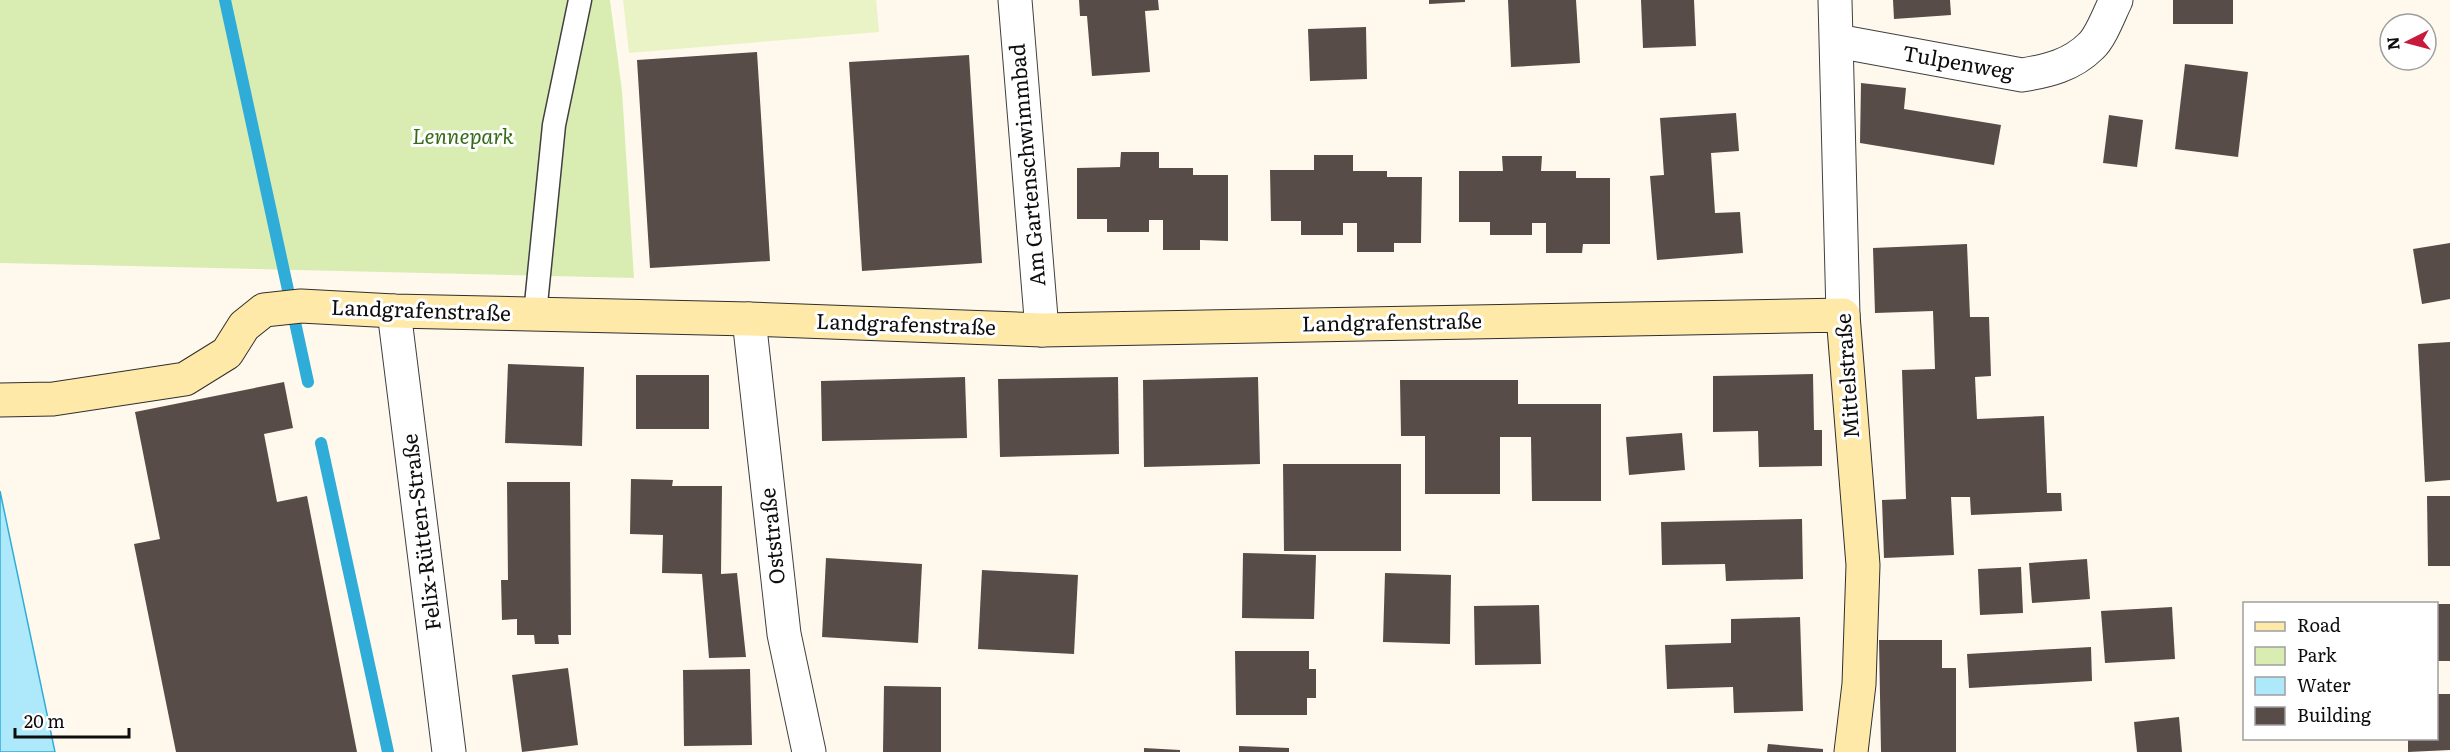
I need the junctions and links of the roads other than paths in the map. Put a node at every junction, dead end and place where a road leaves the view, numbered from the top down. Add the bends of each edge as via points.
1 (580, 0) edge
2 (1015, 0) edge
3 (1835, 0) edge
4 (2116, 0) edge
5 (1837, 41) junction
6 (394, 311) junction
7 (535, 314) junction
8 (1843, 315) junction
9 (749, 318) junction
10 (1042, 330) junction
11 (0, 400) edge
12 (449, 752) edge
13 (809, 752) edge
14 (1851, 752) edge

1 - 7 lane via 554,125
2 - 10 street, Am Gartenschwimmbad
3 - 5 street, Mittelstraße
4 - 5 street, Tulpenweg via 2093,45 2070,62 2022,75
5 - 8 street, Mittelstraße
6 - 7 street, Landgrafenstraße
6 - 11 street, Landgrafenstraße via 290,307 264,310 244,326 227,353 185,379 53,399
6 - 12 street, Felix-Rütten-Straße
7 - 9 street, Landgrafenstraße
8 - 10 street, Landgrafenstraße
8 - 14 street, Mittelstraße via 1863,565 1859,684
9 - 10 street, Landgrafenstraße
9 - 13 street, Oststraße via 783,634

